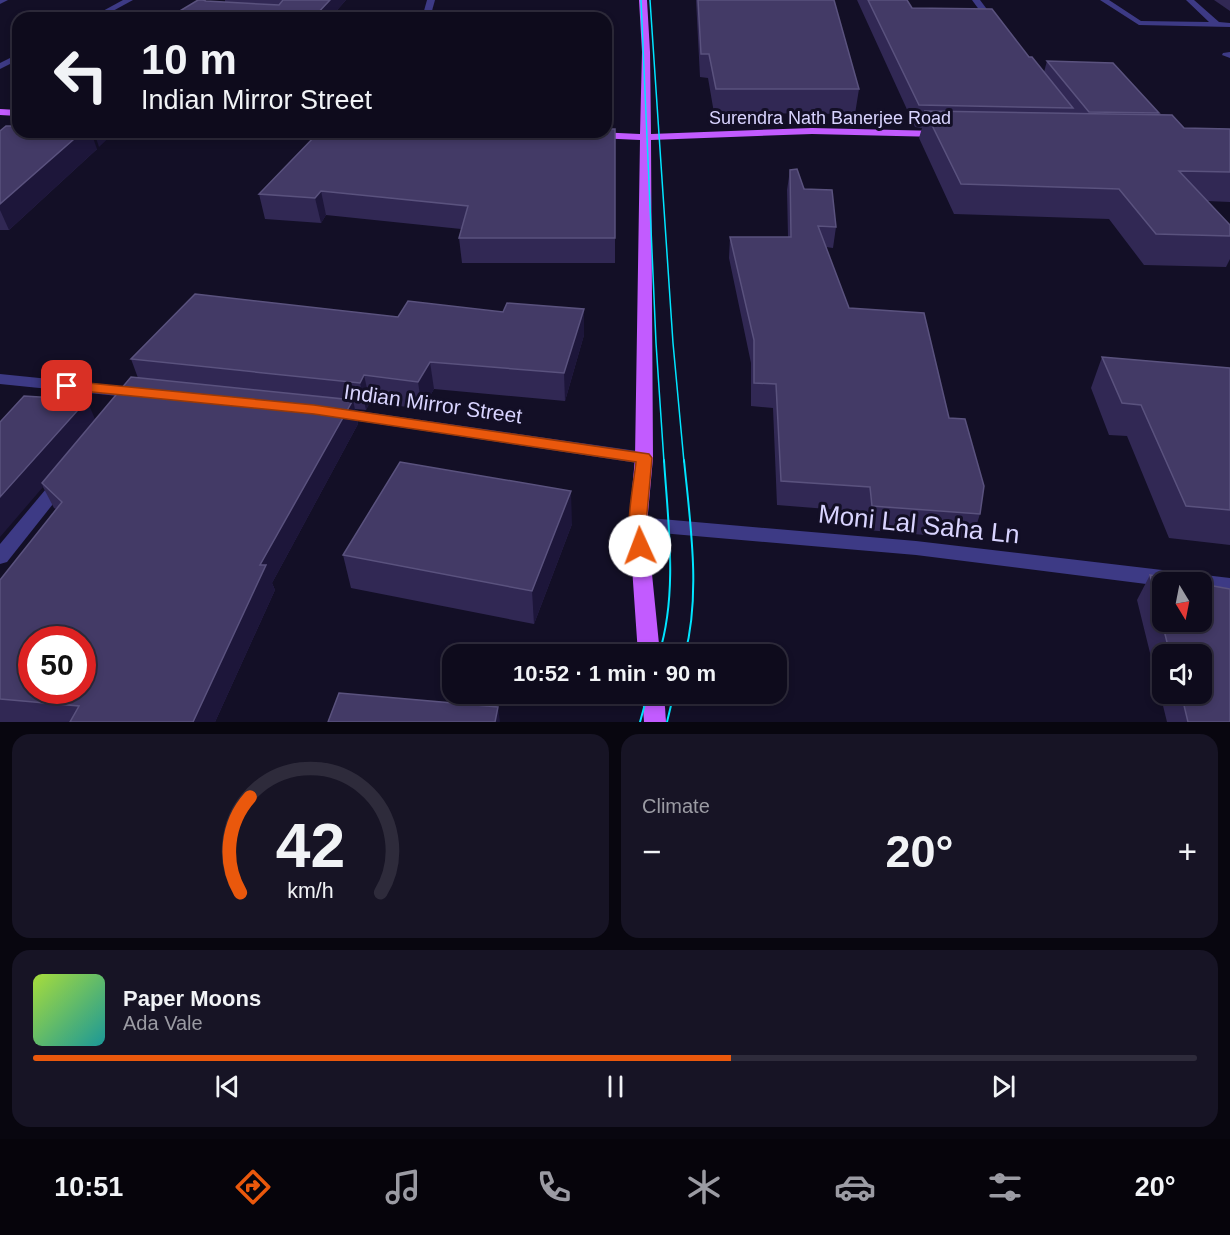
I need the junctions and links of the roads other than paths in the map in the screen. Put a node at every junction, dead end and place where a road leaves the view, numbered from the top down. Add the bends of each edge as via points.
1 (4, 0) edge
2 (129, 0) edge
3 (644, 0) edge
4 (976, 0) edge
5 (1104, 0) edge
6 (1190, 0) edge
7 (0, 2) edge
8 (106, 12) edge
9 (1217, 25) junction
10 (1230, 25) edge
11 (1003, 35) edge
12 (951, 134) edge
13 (612, 135) edge
14 (646, 137) junction
15 (0, 378) edge
16 (134, 393) junction
17 (156, 395) edge
18 (119, 411) edge
19 (326, 411) edge
20 (644, 458) junction
21 (74, 466) edge
22 (638, 524) junction
23 (0, 557) edge
24 (1152, 577) edge
25 (1212, 584) edge
26 (1230, 586) edge
27 (648, 644) edge
28 (654, 704) edge
29 (656, 722) edge

1 - 7 street
2 - 8 street
3 - 14 main road
4 - 11 street
5 - 9 street via 1139,23
6 - 9 street
9 - 10 street
12 - 14 main road, Surendra Nath Banerjee Road via 812,131
13 - 14 main road, Surendra Nath Banerjee Road
14 - 20 main road
15 - 16 street
16 - 17 street
16 - 18 street
19 - 20 street, Indian Mirror Street
20 - 22 main road
21 - 23 street
22 - 24 street, Moni Lal Saha Ln via 916,548
22 - 27 main road
25 - 26 street
28 - 29 main road

